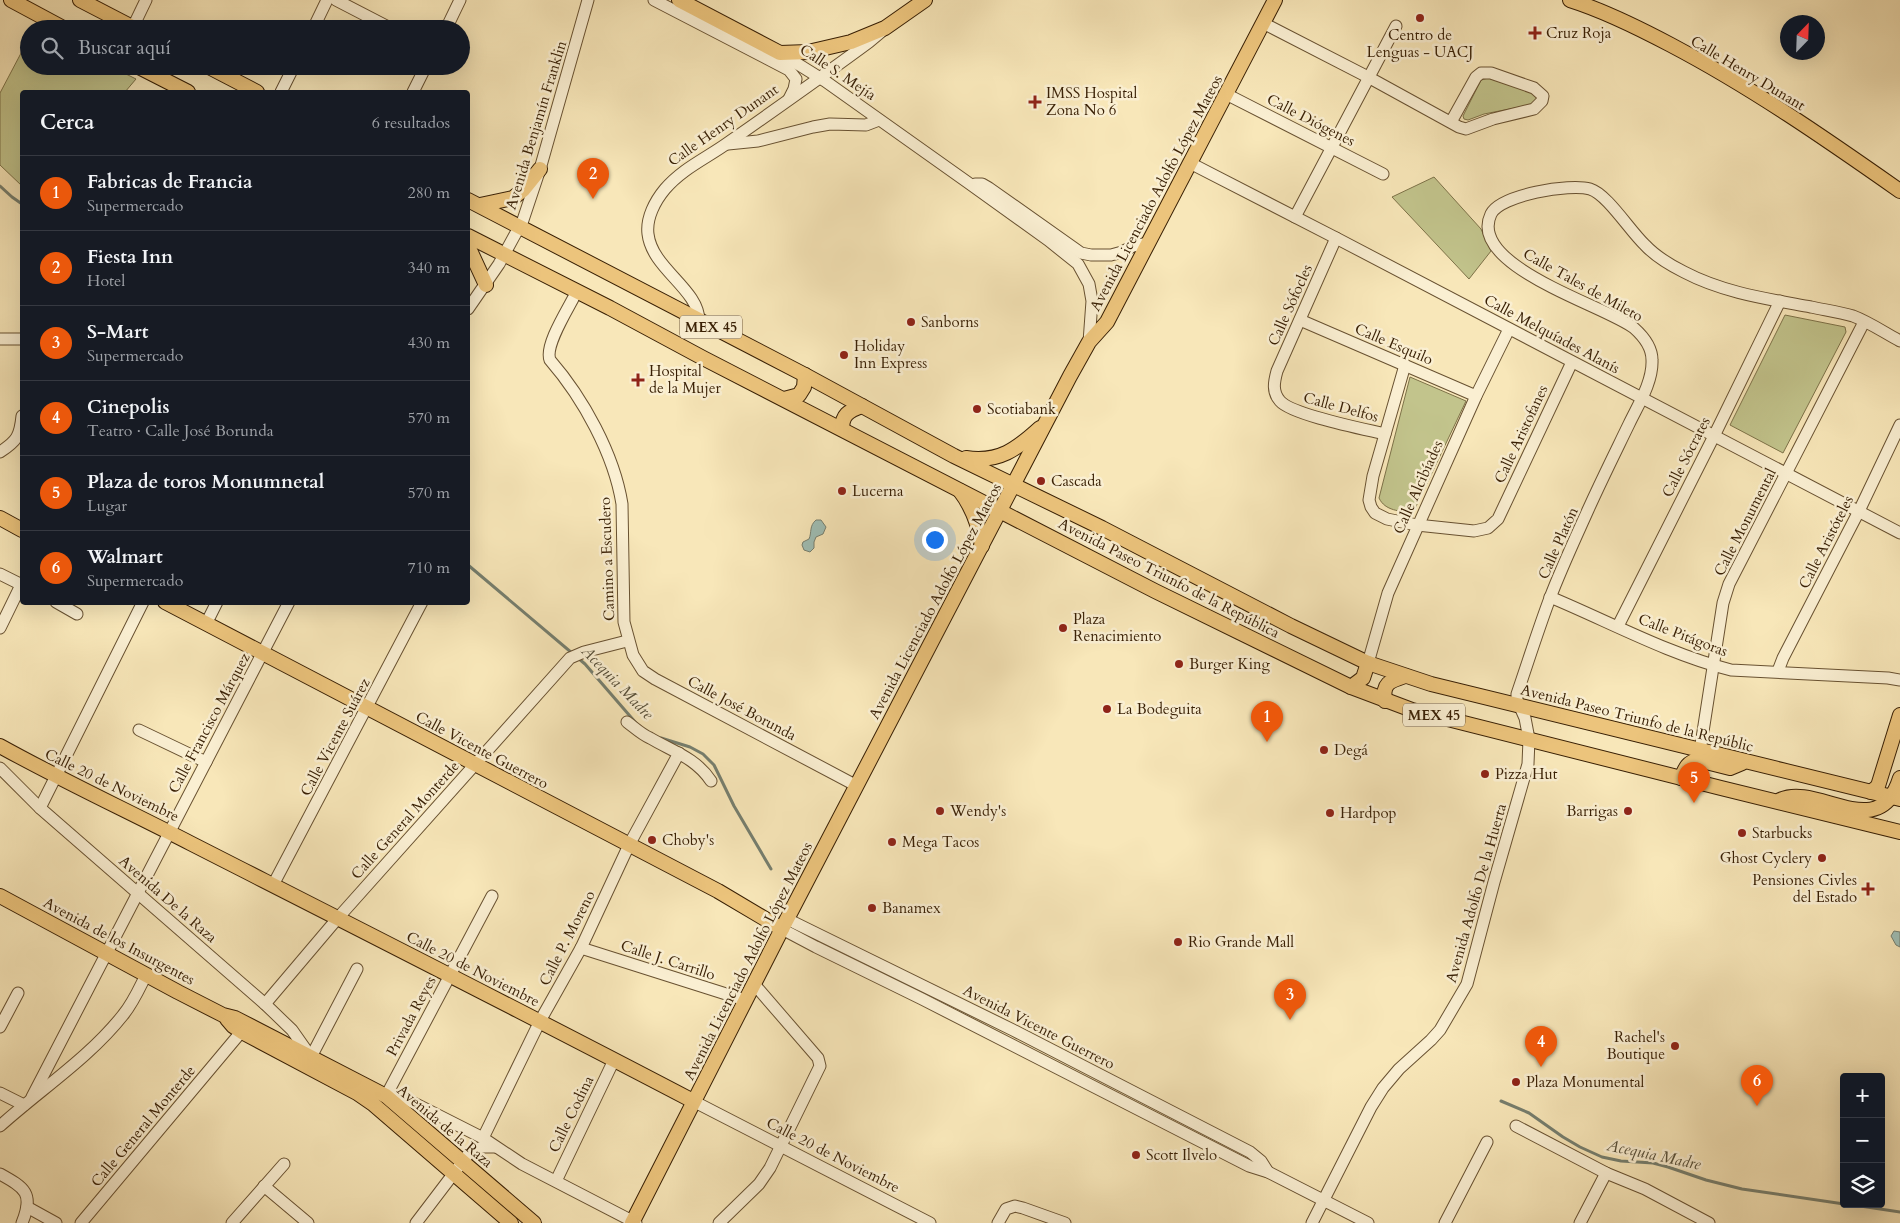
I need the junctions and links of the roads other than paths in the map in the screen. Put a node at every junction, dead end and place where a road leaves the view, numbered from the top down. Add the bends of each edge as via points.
1 (11, 0) edge
2 (80, 0) edge
3 (146, 0) edge
4 (327, 0) edge
5 (336, 0) edge
6 (460, 0) edge
7 (588, 0) edge
8 (654, 0) edge
9 (679, 0) edge
10 (925, 0) edge
11 (1276, 0) edge
12 (1573, 0) edge
13 (48, 20) edge
14 (105, 20) edge
15 (137, 20) edge
16 (317, 20) edge
17 (375, 20) edge
18 (450, 20) edge
19 (1263, 23) junction
20 (1396, 26) dead end
21 (886, 28) junction
22 (780, 53) junction
23 (155, 75) edge
24 (224, 75) edge
25 (290, 75) edge
26 (422, 75) edge
27 (820, 77) junction
28 (1368, 77) junction
29 (184, 90) edge
30 (252, 90) edge
31 (282, 90) edge
32 (414, 90) edge
33 (1226, 94) junction
34 (788, 100) junction
35 (878, 120) junction
36 (1451, 122) junction
37 (727, 144) junction
38 (1332, 147) junction
39 (1190, 164) junction
40 (540, 169) junction
41 (1384, 174) dead end
42 (970, 184) junction
43 (1897, 186) edge
44 (474, 202) edge
45 (1295, 217) junction
46 (520, 226) junction
47 (470, 237) edge
48 (1336, 238) junction
49 (1149, 244) junction
50 (470, 250) edge
51 (504, 254) junction
52 (486, 285) junction
53 (577, 291) junction
54 (1780, 301) junction
55 (470, 306) edge
56 (1300, 320) junction
57 (699, 321) junction
58 (1864, 322) junction
59 (1509, 329) junction
60 (20, 338) edge
61 (0, 340) edge
62 (1900, 341) edge
63 (1089, 342) junction
64 (1572, 362) junction
65 (1405, 365) junction
66 (806, 376) junction
67 (1274, 385) joint
68 (1476, 396) junction
69 (1642, 398) junction
70 (784, 399) junction
71 (862, 406) junction
72 (1046, 423) junction
73 (1900, 425) edge
74 (20, 427) edge
75 (842, 430) junction
76 (1385, 434) junction
77 (1714, 436) junction
78 (0, 452) edge
79 (954, 456) junction
80 (1786, 473) junction
81 (1014, 485) junction
82 (960, 491) junction
83 (1001, 510) junction
84 (1859, 511) junction
85 (0, 518) edge
86 (1498, 519) joint
87 (1417, 525) junction
88 (20, 529) edge
89 (1900, 533) edge
90 (982, 546) junction
91 (0, 574) edge
92 (20, 583) edge
93 (20, 588) edge
94 (1550, 597) junction
95 (61, 605) edge
96 (141, 605) edge
97 (171, 605) edge
98 (216, 605) edge
99 (288, 605) edge
100 (420, 605) edge
101 (77, 614) dead end
102 (206, 624) junction
103 (1618, 626) junction
104 (0, 628) edge
105 (628, 641) junction
106 (263, 654) junction
107 (1368, 663) junction
108 (1714, 665) junction
109 (1778, 672) junction
110 (1405, 676) junction
111 (1900, 680) edge
112 (1351, 687) junction
113 (1385, 701) junction
114 (1519, 706) junction
115 (368, 708) junction
116 (1900, 715) edge
117 (626, 722) dead end
118 (139, 730) dead end
119 (1529, 739) junction
120 (0, 746) edge
121 (1700, 751) junction
122 (679, 753) junction
123 (206, 762) junction
124 (1745, 762) junction
125 (475, 765) junction
126 (0, 768) edge
127 (55, 776) junction
128 (1681, 778) junction
129 (1900, 778) edge
130 (711, 781) dead end
131 (857, 786) junction
132 (1846, 786) junction
133 (1871, 792) junction
134 (1896, 798) edge
135 (1777, 802) junction
136 (1839, 806) junction
137 (40, 808) junction
138 (168, 832) junction
139 (1900, 832) edge
140 (629, 846) junction
141 (273, 885) junction
142 (139, 892) junction
143 (0, 896) edge
144 (492, 896) dead end
145 (337, 919) junction
146 (785, 924) junction
147 (581, 948) junction
148 (107, 954) junction
149 (357, 969) dead end
150 (146, 975) junction
151 (450, 975) junction
152 (754, 984) junction
153 (18, 993) dead end
154 (746, 1000) junction
155 (265, 1004) junction
156 (540, 1021) junction
157 (0, 1027) edge
158 (245, 1028) junction
159 (311, 1058) junction
160 (614, 1060) junction
161 (0, 1092) edge
162 (386, 1096) junction
163 (28, 1101) junction
164 (694, 1102) junction
165 (0, 1126) edge
166 (1516, 1126) dead end
167 (483, 1138) junction
168 (1488, 1142) dead end
169 (495, 1146) junction
170 (782, 1146) junction
171 (462, 1161) junction
172 (284, 1164) dead end
173 (1606, 1173) junction
174 (0, 1174) edge
175 (454, 1174) junction
176 (556, 1181) junction
177 (264, 1186) junction
178 (1323, 1200) junction
179 (27, 1207) junction
180 (634, 1222) edge
181 (22, 1223) edge
182 (56, 1223) edge
183 (81, 1223) edge
184 (232, 1223) edge
185 (308, 1223) edge
186 (416, 1223) edge
187 (511, 1223) edge
188 (534, 1223) edge
189 (719, 1223) edge
190 (930, 1223) edge
191 (998, 1223) edge
192 (1066, 1223) edge
193 (1312, 1223) edge
194 (1368, 1223) edge
195 (1445, 1223) edge
196 (1580, 1223) edge
197 (1710, 1223) edge

1 - 13 main road
2 - 14 main road
3 - 15 street
4 - 16 street
5 - 17 street
6 - 18 street
7 - 40 street, Avenida Benjamín Franklin
8 - 34 street via 790,70 796,84
9 - 22 main road, Calle S. Mejía
10 - 21 main road, Calle Henry Dunant
11 - 19 main road, Avenida Licenciado Adolfo López Mateos
12 - 43 main road, Calle Henry Dunant via 1623,20 1703,62
19 - 28 street
19 - 33 main road, Avenida Licenciado Adolfo López Mateos
20 - 28 street
21 - 22 main road via 823,50
21 - 27 street, Calle Henry Dunant
22 - 27 street, Calle S. Mejía
23 - 29 main road
24 - 30 main road
25 - 31 street
26 - 32 street
27 - 34 street, Calle Henry Dunant
27 - 35 street, Calle S. Mejía
28 - 36 street
28 - 38 street
33 - 38 street, Calle Diógenes
33 - 39 main road, Avenida Licenciado Adolfo López Mateos
34 - 37 street, Calle Henry Dunant
35 - 37 street via 866,125 830,124 758,141
35 - 42 street, Calle S. Mejía
36 - 36 street via 1481,73 1492,73 1534,88 1543,96 1534,109 1466,129
37 - 57 street, Calle Henry Dunant via 694,163 665,189 653,208 647,228 656,258 694,303
38 - 41 street, Calle Diógenes
38 - 45 street
39 - 45 street, Calle Melquíades Alanís
39 - 49 main road, Avenida Licenciado Adolfo López Mateos
40 - 44 main road via 513,198
40 - 46 street, Avenida Benjamín Franklin
42 - 49 street, Calle S. Mejía via 989,188 1081,253 1112,255 1133,246
42 - 63 street, Calle S. Mejía via 1078,264 1089,284 1092,301
44 - 46 main road, Avenida Paseo Triunfo de la República / MEX 45
45 - 48 street, Calle Melquíades Alanís
46 - 51 street, Avenida Benjamín Franklin
46 - 57 main road, Avenida Paseo Triunfo de la República / MEX 45
47 - 51 main road, Avenida Paseo Triunfo de la República / MEX 45
48 - 56 street, Calle Sófocles
48 - 59 street, Calle Melquíades Alanís
49 - 63 main road, Avenida Licenciado Adolfo López Mateos via 1107,322
50 - 52 main road
51 - 52 street
51 - 53 main road, Avenida Paseo Triunfo de la República / MEX 45
52 - 55 street
53 - 70 main road, Avenida Paseo Triunfo de la República / MEX 45
53 - 105 street, Camino a Escudero via 548,355 579,399 619,488 624,622
54 - 58 street, Calle Tales de Mileto via 1851,315
54 - 69 street, Calle Tales de Mileto via 1719,288 1669,264 1646,247 1594,190 1569,187 1518,196 1496,207 1490,214 1488,229 1504,256 1550,286 1616,317 1632,327 1648,344 1651,372
54 - 77 street, Calle Sócrates
56 - 65 street, Calle Esquilo
56 - 67 street, Calle Sófocles
57 - 66 main road, Avenida Paseo Triunfo de la República / MEX 45
58 - 62 street, Calle Tales de Mileto
58 - 80 street, Calle Monumental
59 - 64 street, Calle Melquíades Alanís
59 - 68 street, Calle Alcibíades
60 - 61 street
63 - 72 main road, Avenida Licenciado Adolfo López Mateos
64 - 69 street, Calle Melquíades Alanís
64 - 86 street, Calle Aristofanes
65 - 68 street, Calle Esquilo
65 - 76 street, Calle Delfos
66 - 70 main road via 799,395
66 - 71 main road, Avenida Paseo Triunfo de la República / MEX 45
67 - 76 street, Calle Delfos via 1280,402 1295,411
68 - 87 street, Calle Alcibíades
69 - 77 street, Calle Melquíades Alanís
69 - 94 street, Calle Platón
70 - 75 main road, Avenida Paseo Triunfo de la República / MEX 45
71 - 75 main road via 845,415
71 - 79 main road, Avenida Paseo Triunfo de la República / MEX 45
72 - 79 main road via 1024,443 1004,455 982,460
72 - 81 main road, Avenida Licenciado Adolfo López Mateos
73 - 84 street, Calle Aristóteles
74 - 78 street via 18,438
75 - 82 main road, Avenida Paseo Triunfo de la República / MEX 45
76 - 87 street, Calle Delfos via 1369,492 1371,507 1387,519
77 - 80 street, Calle Melquíades Alanís
77 - 103 street, Calle Sócrates
79 - 81 main road, Avenida Paseo Triunfo de la República / MEX 45
80 - 84 street, Calle Melquíades Alanís
80 - 108 street, Calle Monumental via 1730,584 1723,603
81 - 83 main road, Avenida Licenciado Adolfo López Mateos
81 - 107 main road, Avenida Paseo Triunfo de la República / MEX 45
82 - 83 main road, Avenida Paseo Triunfo de la República / MEX 45
82 - 90 main road via 974,514
83 - 90 main road, Avenida Licenciado Adolfo López Mateos
83 - 112 main road, Avenida Paseo Triunfo de la República / MEX 45
84 - 89 street, Calle Melquíades Alanís
84 - 109 street, Calle Aristóteles
85 - 88 main road
86 - 87 street, Calle Delfos via 1488,528 1474,531
87 - 107 street, Calle Alcibíades via 1385,602
90 - 131 main road, Avenida Licenciado Adolfo López Mateos
91 - 92 street
93 - 104 street
94 - 103 street, Calle Pitágoras
94 - 114 street, Calle Platón via 1517,694
95 - 101 street
96 - 127 street
97 - 102 main road, Calle Vicente Guerrero
98 - 102 street
99 - 106 street, Calle Francisco Márquez
100 - 115 street, Calle Vicente Suárez
102 - 106 main road, Calle Vicente Guerrero
103 - 108 street, Calle Pitágoras
105 - 125 street, Calle General Monterde via 570,658
105 - 131 street, Calle José Borunda via 632,655 643,671 655,679
106 - 115 main road, Calle Vicente Guerrero
106 - 123 street, Calle Francisco Márquez
107 - 110 main road, Avenida Paseo Triunfo de la Repúblic / MEX 45
107 - 112 main road via 1363,678
108 - 109 street, Calle Pitágoras via 1731,670
108 - 121 street, Calle Monumental
109 - 111 street, Calle Pitágoras
110 - 113 main road via 1385,687
110 - 114 main road, Avenida Paseo Triunfo de la Repúblic / MEX 45
112 - 113 main road, Avenida Paseo Triunfo de la República / MEX 45
113 - 119 main road, Avenida Paseo Triunfo de la República / MEX 45
114 - 119 street, Avenida Adolfo De la Huerta
114 - 121 main road, Avenida Paseo Triunfo de la Repúblic / MEX 45
115 - 125 main road, Calle Vicente Guerrero
115 - 141 street, Calle Vicente Suárez
116 - 133 main road via 1878,786
117 - 122 street via 648,738
118 - 123 street
119 - 128 main road, Avenida Paseo Triunfo de la República / MEX 45
119 - 178 street, Avenida Adolfo De la Huerta via 1528,764 1465,989 1440,1030 1383,1088
120 - 127 main road, Calle 20 de Noviembre
121 - 124 main road, Avenida Paseo Triunfo de la Repúblic / MEX 45
122 - 130 street via 705,771
122 - 140 street, Calle P. Moreno
123 - 138 street, Calle Francisco Márquez
124 - 128 main road via 1730,768 1692,761
124 - 132 main road, Avenida Paseo Triunfo de la Repúblic / MEX 45
125 - 140 main road, Calle Vicente Guerrero
125 - 145 street, Calle General Monterde
126 - 137 street, Avenida De la Raza
127 - 137 street
127 - 138 main road, Calle 20 de Noviembre
128 - 135 main road, Avenida Paseo Triunfo de la República / MEX 45
129 - 134 main road
131 - 146 main road, Avenida Licenciado Adolfo López Mateos
132 - 133 main road, Avenida Paseo Triunfo de la Repúblic / MEX 45
132 - 136 main road via 1854,794 1854,800 1851,805
133 - 134 main road, Avenida Paseo Triunfo de la Repúblic / MEX 45
134 - 136 main road via 1873,809
135 - 136 main road via 1797,796
135 - 139 main road, Avenida Paseo Triunfo de la República / MEX 45
137 - 142 street, Avenida De la Raza
138 - 141 main road, Calle 20 de Noviembre
138 - 142 street, Calle Francisco Márquez
140 - 146 main road, Calle Vicente Guerrero
140 - 147 street, Calle P. Moreno
141 - 145 main road, Calle 20 de Noviembre
142 - 148 street, Calle Francisco Márquez
142 - 155 street, Avenida De la Raza
143 - 148 main road, Avenida de los Insurgentes
144 - 151 street, Privada Reyes
145 - 151 main road, Calle 20 de Noviembre
145 - 155 street, Calle General Monterde
146 - 152 main road, Avenida Licenciado Adolfo López Mateos
146 - 178 street, Avenida Vicente Guerrero via 816,948
147 - 154 street, Calle J. Carrillo
147 - 156 street, Calle P. Moreno
148 - 150 main road, Avenida de los Insurgentes
148 - 163 street, Calle Francisco Márquez
149 - 159 street
150 - 158 main road, Avenida de los Insurgentes via 223,1015 233,1026
150 - 163 street via 123,1016 90,1051
151 - 156 main road, Calle 20 de Noviembre
151 - 162 street, Privada Reyes
152 - 154 main road, Avenida Licenciado Adolfo López Mateos
152 - 170 street via 818,1058 818,1070
153 - 157 street
154 - 164 main road, Avenida Licenciado Adolfo López Mateos
155 - 159 street, Avenida De la Raza via 292,1030
156 - 160 main road, Calle 20 de Noviembre
156 - 167 street, Calle P. Moreno
158 - 159 main road, Avenida de la Raza
158 - 175 main road, Avenida de la Raza via 357,1093 387,1114
158 - 183 street, Calle General Monterde
159 - 162 main road, Avenida de la Raza
160 - 164 main road, Calle 20 de Noviembre
160 - 176 street, Calle Codina
161 - 163 street
162 - 167 street via 406,1099
162 - 171 main road, Avenida de la Raza
163 - 165 street
164 - 170 street, Calle 20 de Noviembre
164 - 180 main road, Avenida Licenciado Adolfo López Mateos
166 - 173 street
167 - 169 street
168 - 195 street
169 - 171 street via 474,1149
169 - 176 street
170 - 189 street via 759,1184
170 - 190 street, Calle 20 de Noviembre
171 - 175 street
171 - 188 main road, Avenida de la Raza
172 - 177 street
173 - 196 street
173 - 197 street
174 - 179 street via 22,1187 27,1196
175 - 186 street
175 - 187 main road, Avenida de la Raza
176 - 180 street
177 - 184 street
177 - 185 street
178 - 193 street, Avenida Adolfo De la Huerta
178 - 194 street, Avenida Vicente Guerrero
179 - 181 street
179 - 182 street
191 - 192 street via 1006,1209 1015,1206

